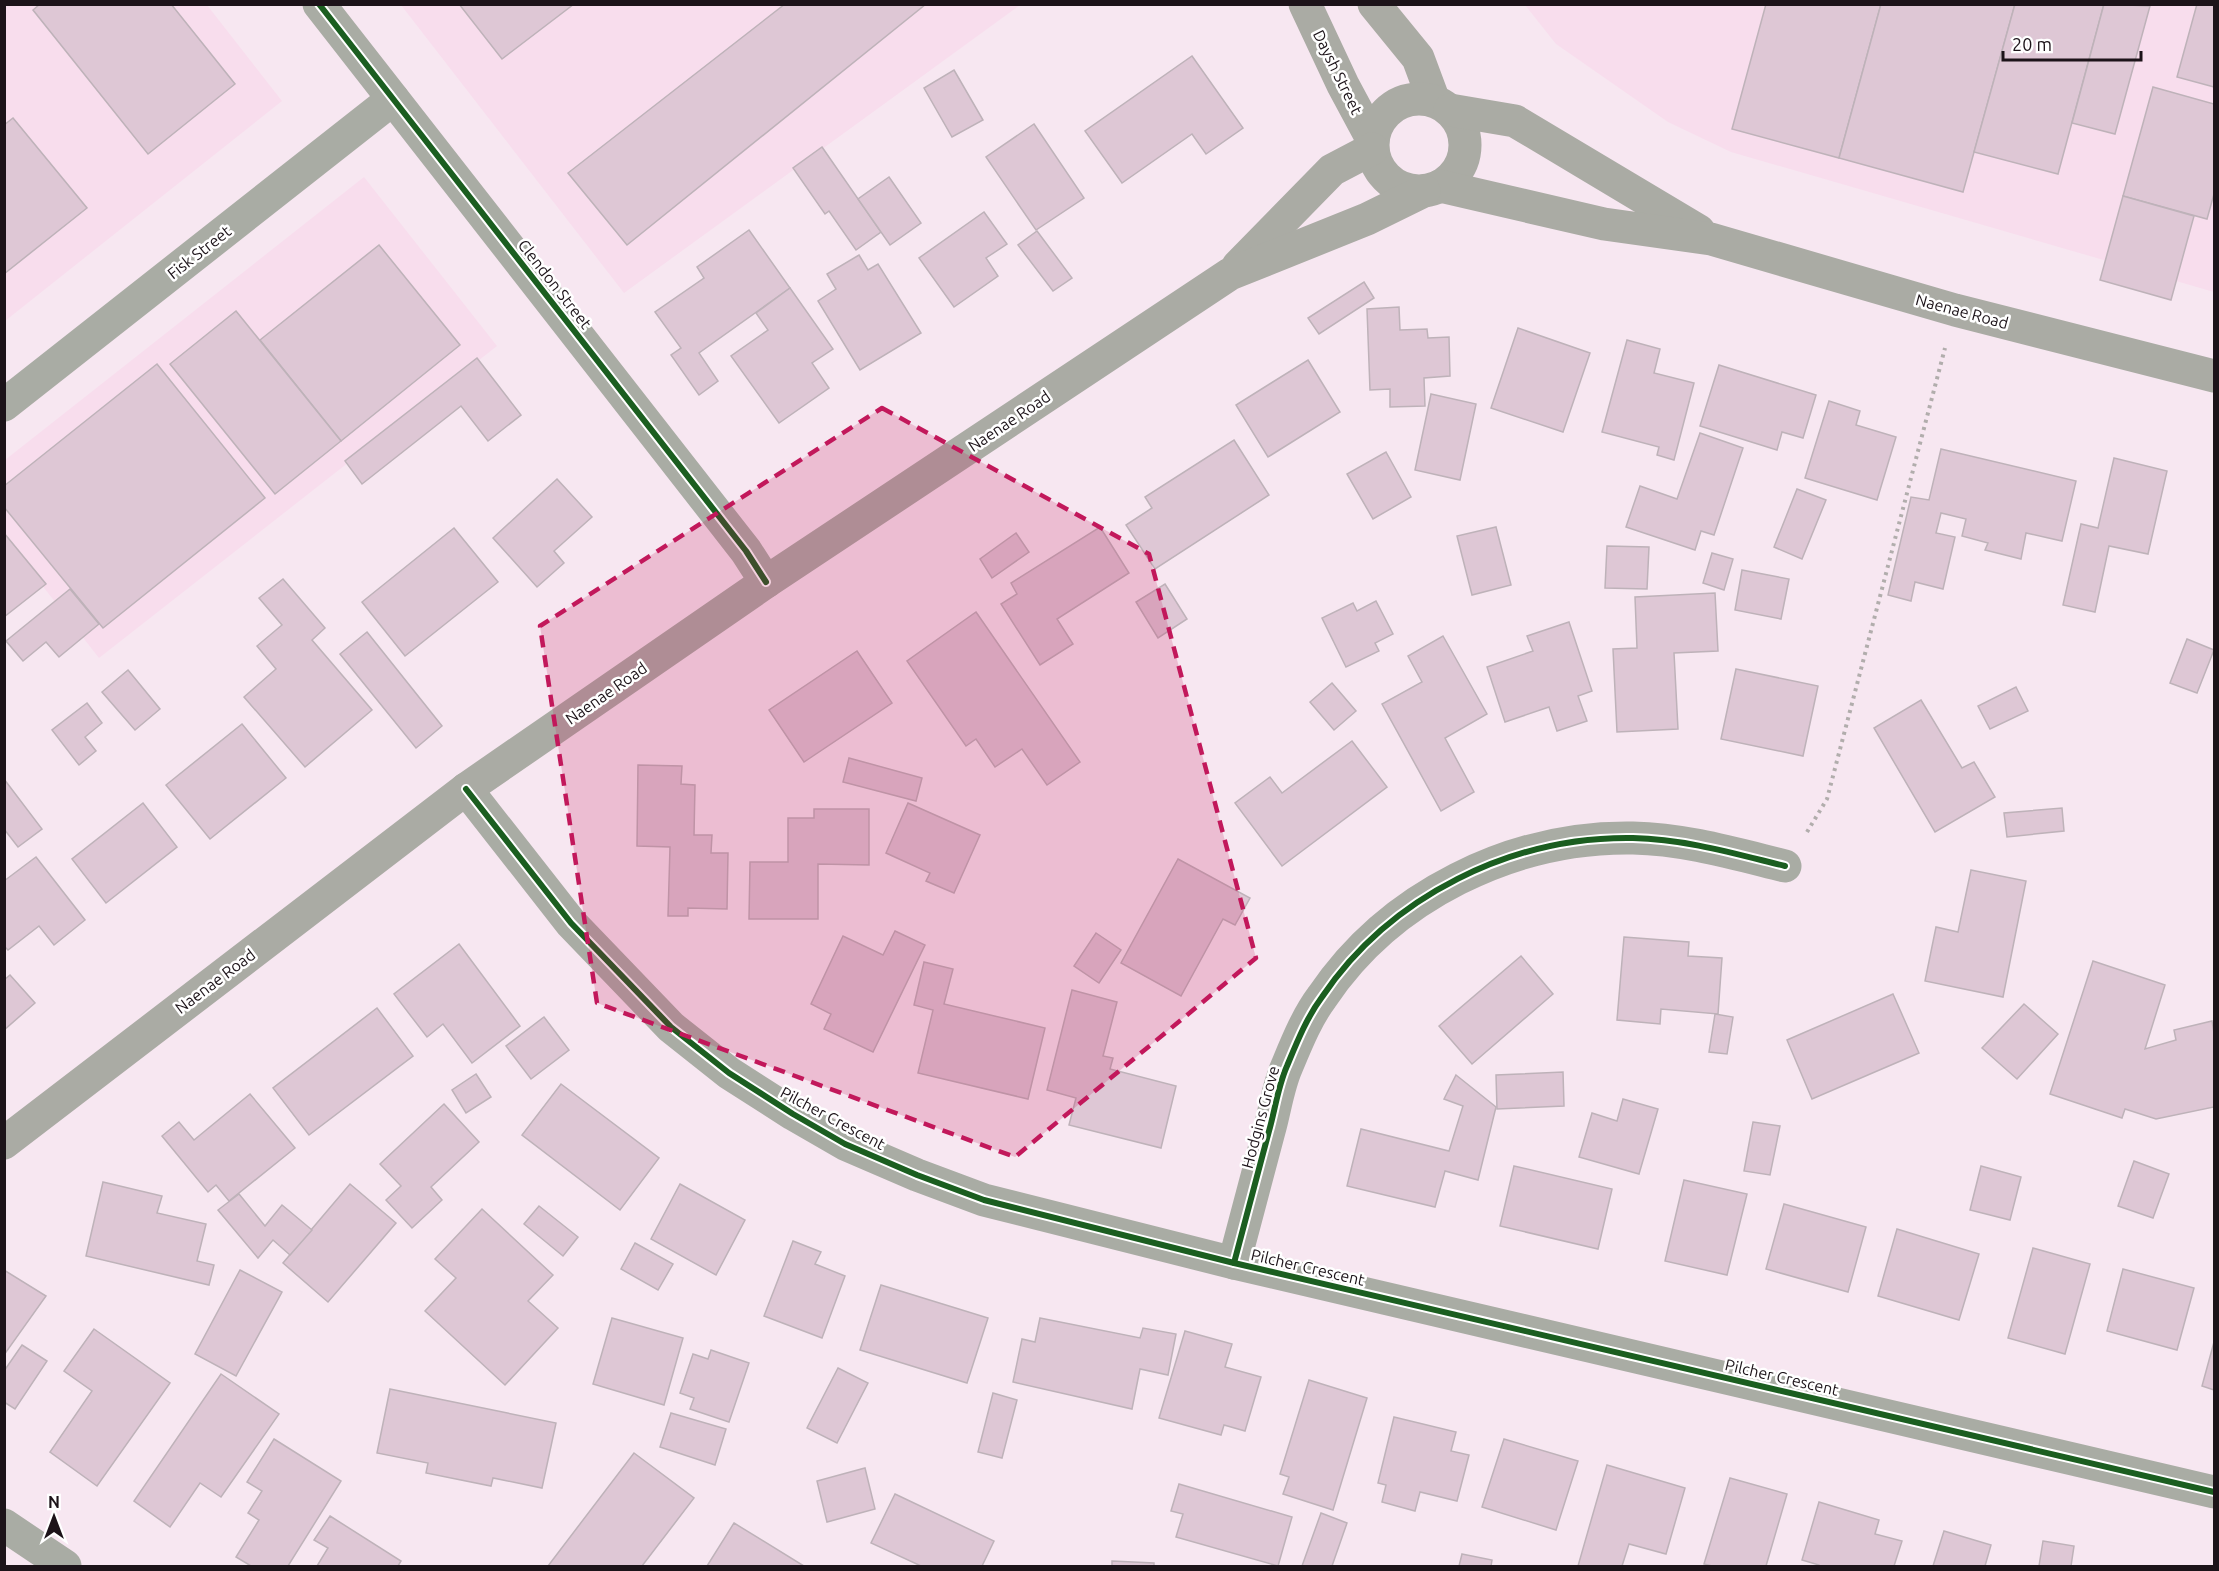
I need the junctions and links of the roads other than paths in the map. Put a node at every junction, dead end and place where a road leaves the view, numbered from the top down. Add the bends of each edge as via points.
1 (319, 4) edge
2 (1305, 4) edge
3 (1374, 4) edge
4 (393, 99) junction
5 (1442, 105) junction
6 (1372, 144) junction
7 (1432, 189) junction
8 (1711, 238) junction
9 (1230, 274) junction
10 (2214, 376) edge
11 (4, 405) edge
12 (766, 582) junction
13 (466, 789) junction
14 (1785, 866) road end
15 (4, 1143) edge
16 (1234, 1263) junction
17 (2214, 1492) edge
18 (4, 1525) edge
19 (65, 1566) edge

1 - 4 street, Clendon Street
2 - 6 main road, Daysh Street
3 - 5 main road via 1418,58
4 - 11 street, Fisk Street
4 - 12 street, Clendon Street via 746,551
5 - 6 main road via 1420,98 1394,105 1376,126
5 - 7 main road via 1460,121 1466,151 1453,178
5 - 8 main road, Naenae Road via 1515,121
6 - 7 main road via 1376,164 1395,186
6 - 9 main road, Naenae Road via 1332,170
7 - 8 main road, Naenae Road via 1604,224
7 - 9 main road, Naenae Road
8 - 10 main road, Naenae Road via 1955,310
9 - 12 main road, Naenae Road
12 - 13 main road, Naenae Road
13 - 15 main road, Naenae Road
13 - 16 street, Pilcher Crescent via 571,923 671,1027 729,1073 793,1114 845,1144 984,1200
14 - 16 street, Hodgins Grove via 1692,844 1634,838 1586,841 1536,850 1483,867 1436,890 1391,921 1350,960 1302,1031 1286,1069
16 - 17 street, Pilcher Crescent
18 - 19 street

